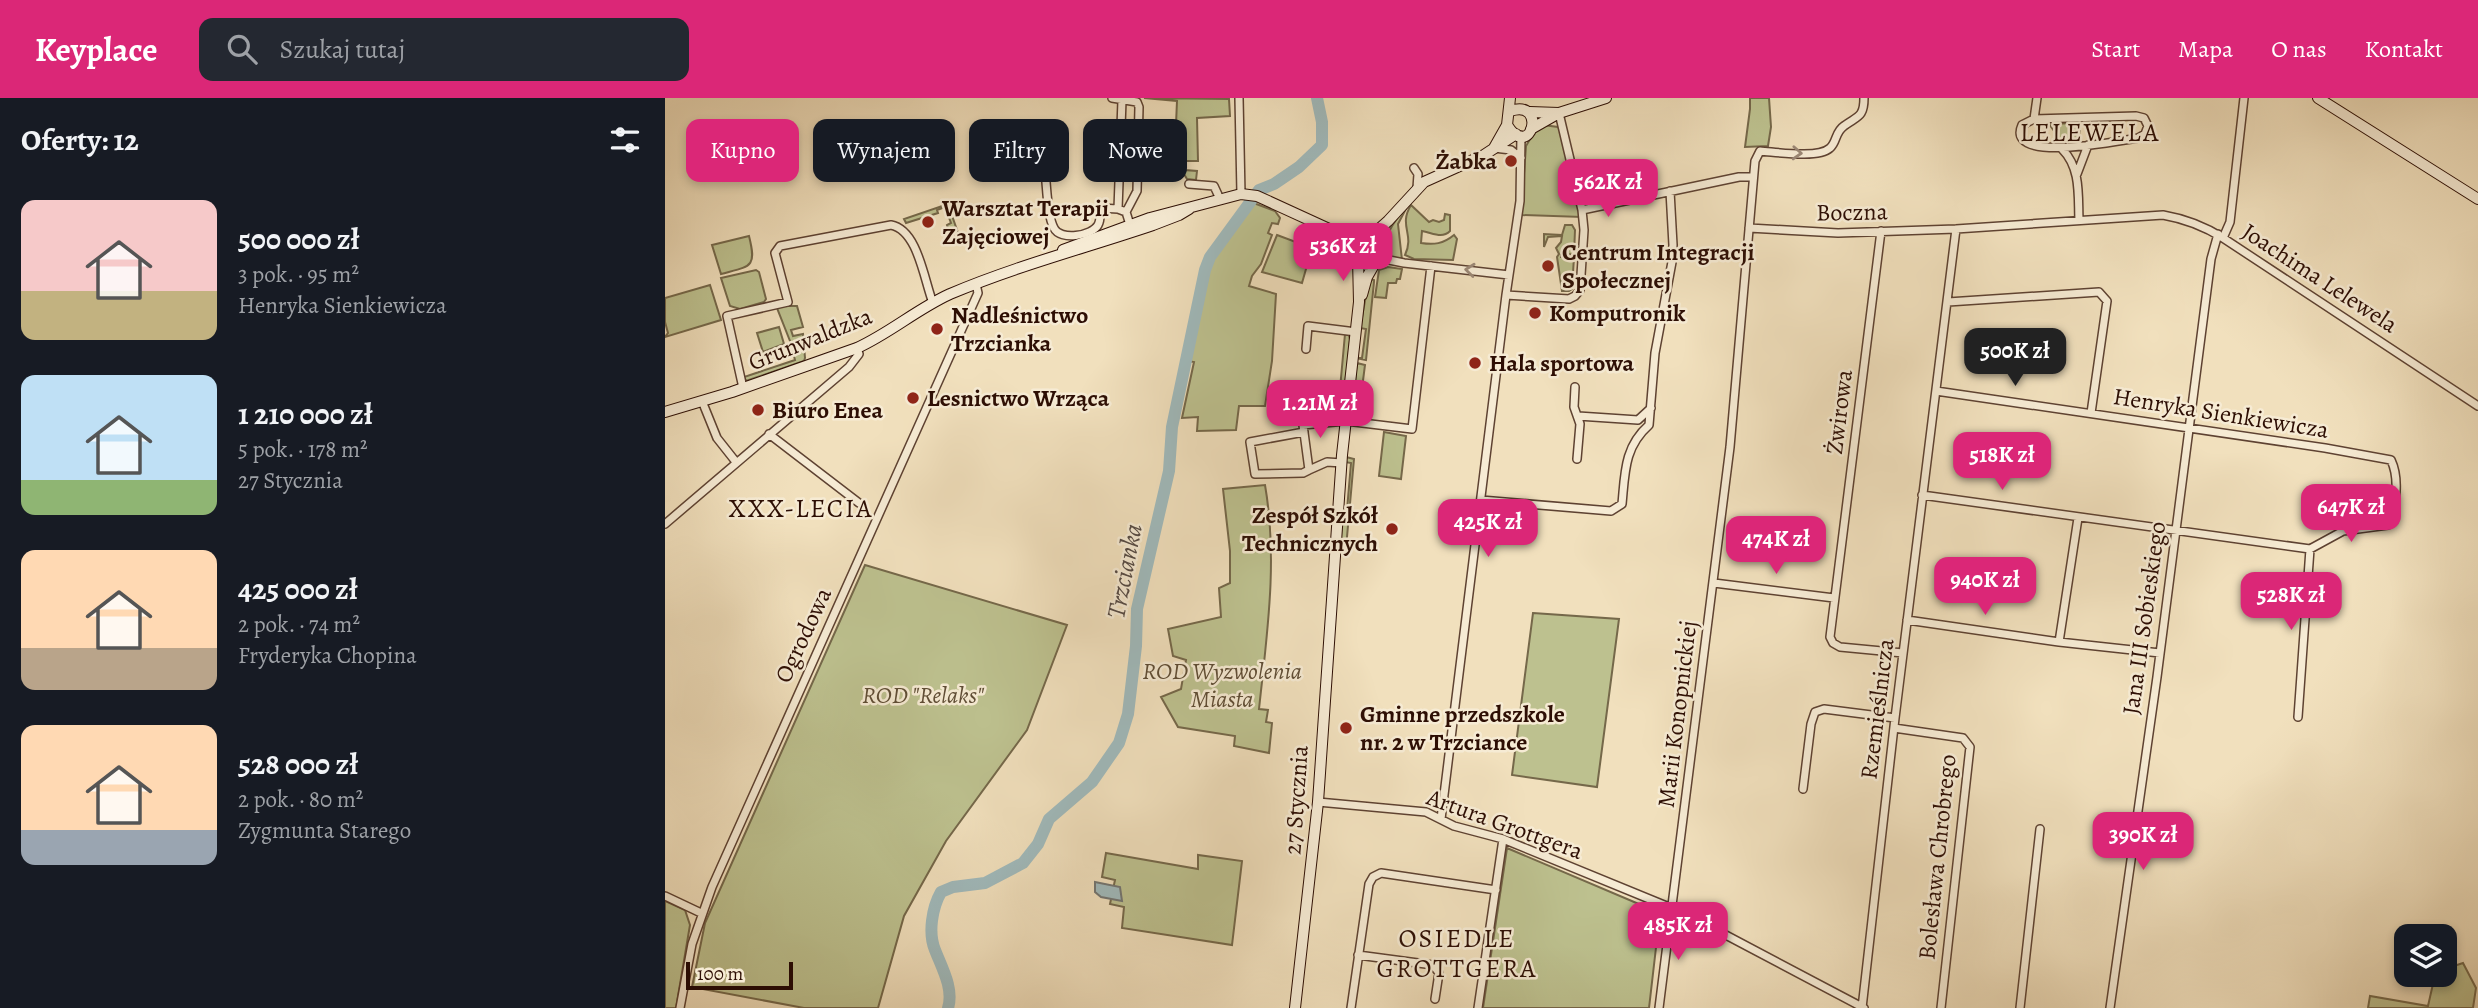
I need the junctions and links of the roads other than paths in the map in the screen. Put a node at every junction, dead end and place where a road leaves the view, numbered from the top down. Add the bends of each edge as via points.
1 (1112, 98) edge
2 (1239, 98) edge
3 (1510, 98) edge
4 (1522, 98) edge
5 (1607, 98) edge
6 (1864, 98) edge
7 (2037, 98) edge
8 (2244, 98) edge
9 (2318, 98) edge
10 (1122, 100) junction
11 (1510, 111) junction
12 (1529, 111) junction
13 (1559, 113) junction
14 (2034, 119) junction
15 (1507, 125) junction
16 (1531, 129) junction
17 (1519, 134) junction
18 (2088, 145) junction
19 (1494, 148) junction
20 (2062, 149) junction
21 (1521, 159) junction
22 (2077, 175) junction
23 (1432, 177) junction
24 (1752, 177) junction
25 (1046, 182) edge
26 (1189, 184) dead end
27 (1417, 188) junction
28 (1671, 191) junction
29 (1245, 194) junction
30 (1220, 199) junction
31 (2478, 199) edge
32 (1583, 210) junction
33 (1122, 211) junction
34 (2079, 220) junction
35 (1388, 221) junction
36 (1131, 228) junction
37 (1749, 228) junction
38 (1956, 229) junction
39 (1881, 230) junction
40 (1340, 234) junction
41 (2221, 236) junction
42 (1366, 238) junction
43 (1357, 255) junction
44 (1380, 256) junction
45 (1044, 260) junction
46 (1431, 266) junction
47 (1509, 275) junction
48 (976, 284) junction
49 (1506, 295) junction
50 (1359, 302) junction
51 (1948, 302) junction
52 (933, 303) junction
53 (1356, 332) junction
54 (857, 348) junction
55 (1306, 349) dead end
56 (1575, 387) dead end
57 (743, 388) junction
58 (1936, 391) junction
59 (702, 401) junction
60 (2478, 406) edge
61 (1651, 407) junction
62 (665, 412) edge
63 (2091, 413) junction
64 (1578, 416) junction
65 (1346, 421) junction
66 (1638, 421) junction
67 (2189, 429) junction
68 (1304, 432) junction
69 (769, 434) junction
70 (1636, 436) junction
71 (1577, 459) dead end
72 (736, 462) junction
73 (1342, 463) junction
74 (1309, 470) junction
75 (1922, 495) junction
76 (1481, 500) junction
77 (859, 503) dead end
78 (2078, 518) junction
79 (665, 524) edge
80 (2175, 530) junction
81 (2310, 549) junction
82 (1714, 583) junction
83 (1834, 598) junction
84 (1907, 620) junction
85 (2059, 642) junction
86 (1903, 653) junction
87 (2160, 653) junction
88 (2298, 717) dead end
89 (1895, 718) junction
90 (1894, 728) junction
91 (1803, 789) dead end
92 (1318, 802) junction
93 (2137, 816) junction
94 (1441, 819) junction
95 (2186, 821) dead end
96 (2040, 829) dead end
97 (1503, 839) junction
98 (1496, 890) junction
99 (665, 896) edge
100 (1672, 910) junction
101 (701, 913) junction
102 (1358, 955) junction
103 (1434, 999) dead end
104 (680, 1008) edge
105 (1295, 1008) edge
106 (1351, 1008) edge
107 (1478, 1008) edge
108 (1659, 1008) edge
109 (1863, 1008) edge
110 (1941, 1008) edge
111 (2020, 1008) edge
112 (2110, 1008) edge

1 - 10 street
2 - 29 street
3 - 11 main road
4 - 12 main road
5 - 13 main road
24 -> 6 street, Marii Konopnickiej via 1762,151 1820,154 1829,150 1838,131 1859,117
7 - 14 street
8 - 41 street, Joachima Lelewela via 2230,222
9 - 31 main road
10 - 33 street
10 - 33 street via 1139,107 1136,191
11 - 12 main road via 1518,107
11 - 15 main road
12 - 13 main road
12 - 16 main road
13 - 16 main road
13 - 32 street
14 - 18 street via 2136,116 2147,123 2142,136
14 - 20 street via 2022,125 2022,140
15 - 17 main road
15 - 19 main road
16 - 17 main road
17 - 19 main road
17 - 21 street
18 - 20 street
18 - 22 street
19 - 21 street via 1511,150
19 - 23 main road
20 - 22 street
21 - 47 street
22 - 34 street
23 - 27 main road
23 - 27 street via 1416,171
24 - 28 street
24 - 37 street, Marii Konopnickiej
25 - 33 street via 1053,226 1060,234 1071,236 1096,228 1100,208
26 - 30 street via 1214,186
27 - 35 main road
28 - 32 street
28 - 61 street via 1672,262 1655,354
29 - 30 main road, Grunwaldzka
29 - 40 main road
30 - 36 main road, Grunwaldzka
32 - 49 street via 1581,284 1575,296
33 - 36 street
34 - 38 street
34 - 41 street via 2163,215 2199,224
35 - 42 main road
35 - 44 main road, 27 Stycznia
36 - 45 main road, Grunwaldzka
36 - 45 main road, Grunwaldzka via 1073,245
37 - 39 street, Boczna via 1838,233
37 - 82 street, Marii Konopnickiej
38 - 39 street, Boczna
38 - 51 street, Rzemieślnicza
39 - 83 street, Żwirowa
40 - 42 main road
40 - 43 main road
41 - 60 street, Joachima Lelewela
41 - 67 street, Jana III Sobieskiego via 2211,259
42 - 43 main road via 1357,243
42 - 44 main road via 1378,240
43 - 44 main road via 1364,264
43 - 50 main road, 27 Stycznia
44 - 46 street
44 - 50 main road, 27 Stycznia via 1367,276
45 - 48 main road, Grunwaldzka
47 -> 46 street
46 - 65 street via 1412,429
47 - 49 street
48 - 52 main road, Grunwaldzka
48 - 101 street, Ogrodowa via 978,293
49 - 76 street
50 - 53 main road, 27 Stycznia
51 - 58 street, Rzemieślnicza
51 - 63 street via 2099,292 2107,301
52 - 54 main road, Grunwaldzka
52 - 57 street via 916,252 898,226 780,246 775,253 788,302 727,316
53 - 55 street via 1308,326
53 - 65 main road, 27 Stycznia
54 - 57 main road, Grunwaldzka
54 - 69 street via 859,354 853,362
56 - 64 street
57 - 59 main road, Grunwaldzka
58 - 63 street, Henryka Sienkiewicza
58 - 75 street, Rzemieślnicza
59 - 62 main road, Grunwaldzka
59 - 72 street via 717,438
61 - 66 street
61 - 70 street via 1649,425
63 - 67 street, Henryka Sienkiewicza
64 - 66 street
64 - 71 street
65 - 68 street via 1303,425
65 - 73 main road, 27 Stycznia
66 - 70 street
67 - 80 street, Jana III Sobieskiego
67 - 81 street, Henryka Sienkiewicza via 2391,460 2396,476 2388,525 2343,531
68 - 74 street
68 - 74 street via 1250,442 1255,474
69 - 72 street
69 - 77 street
70 - 76 street via 1618,508
72 - 79 street
73 - 74 street via 1327,462
73 - 92 main road, 27 Stycznia
75 - 78 street
75 - 84 street, Rzemieślnicza
76 - 94 street
78 - 80 street
78 - 85 street
80 - 81 street
80 - 87 street, Jana III Sobieskiego
81 - 88 street
82 - 83 street
82 - 100 street, Marii Konopnickiej
83 - 86 street, Żwirowa via 1833,643
84 - 85 street
84 - 86 street, Rzemieślnicza
85 - 87 street
86 - 89 street, Rzemieślnicza
87 - 93 street, Jana III Sobieskiego
89 - 90 street, Rzemieślnicza
89 - 91 street via 1824,709 1815,712
90 - 109 street, Rzemieślnicza
90 - 110 street, Bolesława Chrobrego via 1963,738 1970,747
92 - 94 street, Artura Grottgera via 1426,812
92 - 105 main road, 27 Stycznia
93 - 95 street
93 - 112 street, Jana III Sobieskiego
94 - 97 street, Artura Grottgera
96 - 111 street
97 - 98 street
97 - 100 street, Artura Grottgera
98 - 102 street via 1381,873 1369,884
98 - 107 street
99 - 101 street
100 - 108 street, Marii Konopnickiej
100 - 109 street, Artura Grottgera
101 - 104 street, Ogrodowa
102 - 103 street via 1433,965 1439,973
102 - 106 street

